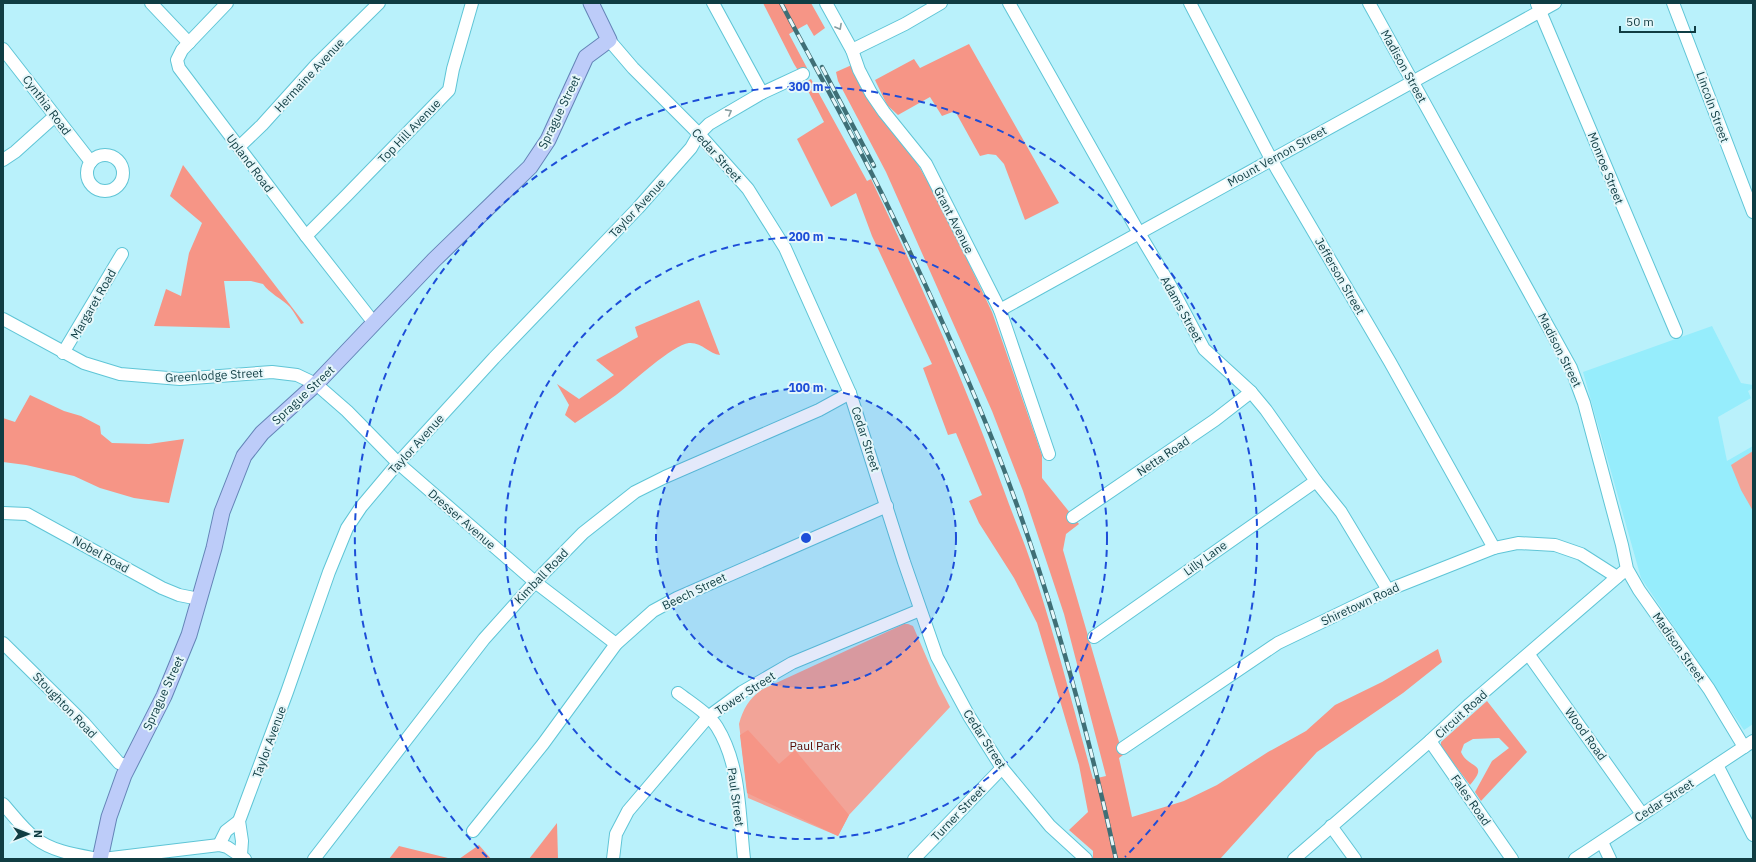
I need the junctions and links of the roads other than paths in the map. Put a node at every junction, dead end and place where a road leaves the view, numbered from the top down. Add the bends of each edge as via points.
1 (151, 3) edge
2 (227, 3) edge
3 (379, 3) edge
4 (472, 3) edge
5 (591, 3) edge
6 (713, 3) edge
7 (826, 3) edge
8 (941, 3) edge
9 (1009, 3) edge
10 (1190, 3) edge
11 (1369, 3) edge
12 (1555, 3) edge
13 (1673, 3) edge
14 (1539, 7) edge
15 (609, 40) junction
16 (189, 43) junction
17 (3, 49) edge
18 (852, 50) junction
19 (803, 74) dead end
20 (1412, 81) junction
21 (762, 93) junction
22 (55, 116) junction
23 (699, 134) junction
24 (239, 147) junction
25 (1271, 159) junction
26 (3, 160) edge
27 (90, 162) dead end
28 (1753, 212) edge
29 (1139, 233) junction
30 (306, 236) junction
31 (122, 254) dead end
32 (1000, 310) junction
33 (3, 319) edge
34 (374, 323) junction
35 (1676, 332) dead end
36 (64, 353) junction
37 (316, 384) junction
38 (1251, 392) junction
39 (850, 393) junction
40 (1049, 454) dead end
41 (398, 463) junction
42 (1316, 481) junction
43 (887, 506) junction
44 (3, 514) edge
45 (1072, 517) dead end
46 (1494, 548) junction
47 (1627, 569) junction
48 (1617, 577) junction
49 (535, 582) junction
50 (1388, 590) junction
51 (199, 599) junction
52 (920, 610) junction
53 (1094, 637) dead end
54 (3, 643) edge
55 (616, 644) junction
56 (1529, 655) junction
57 (678, 693) dead end
58 (708, 717) junction
59 (1430, 741) junction
60 (1749, 744) edge
61 (1123, 748) dead end
62 (1717, 765) junction
63 (128, 766) junction
64 (1002, 768) junction
65 (3, 804) edge
66 (1642, 814) junction
67 (239, 821) junction
68 (1332, 826) junction
69 (473, 831) dead end
70 (1753, 835) edge
71 (1602, 842) junction
72 (219, 845) junction
73 (243, 857) edge
74 (101, 859) edge
75 (314, 859) edge
76 (614, 859) edge
77 (744, 859) edge
78 (914, 859) edge
79 (1086, 859) edge
80 (1294, 859) edge
81 (1355, 859) edge
82 (1512, 859) edge
83 (1575, 859) edge
84 (1610, 859) edge

1 - 16 street
2 - 16 street, Upland Road
3 - 24 street, Hermaine Avenue
4 - 30 street, Top Hill Avenue via 448,90
5 - 15 main road
6 - 21 street
7 -> 18 street, Grant Avenue
8 - 18 street via 906,24
9 - 29 street, Adams Street
10 - 25 street, Jefferson Street
11 - 20 street, Madison Street
12 - 14 street, Mount Vernon Street
13 - 28 street, Lincoln Street
14 - 20 street, Mount Vernon Street
14 - 35 street, Monroe Street
15 - 23 street, Cedar Street via 633,68
15 - 34 main road, Sprague Street via 586,57 548,140 530,167 434,260
16 - 24 street, Upland Road via 177,60 179,68
17 - 22 street, Cynthia Road
18 - 32 street, Grant Avenue via 871,93 926,164
19 - 21 street, Taylor Avenue
20 - 25 street, Mount Vernon Street
20 - 47 street, Madison Street via 1571,368 1584,403
23 -> 21 street, Taylor Avenue via 709,124
22 - 26 street
22 - 27 street, Cynthia Road
23 - 39 street, Cedar Street via 748,189 785,248
23 - 41 street, Taylor Avenue via 691,148 638,208 494,358
24 - 30 street, Upland Road
25 - 29 street, Mount Vernon Street
25 - 46 street, Jefferson Street via 1390,362
29 - 32 street, Mount Vernon Street
29 - 38 street, Adams Street via 1204,349
30 - 34 street, Upland Road
31 - 36 street, Margaret Road
32 - 40 street, Grant Avenue
33 - 36 street, Greenlodge Street
34 - 37 main road, Sprague Street
36 - 37 street, Greenlodge Street via 84,363 120,374 180,379 272,372 297,375
37 - 41 street, Dresser Avenue via 348,411
37 - 51 main road, Sprague Street via 262,432 244,456 222,512
38 - 42 street, Adams Street
38 - 45 street, Netta Road via 1215,420
39 - 43 street, Cedar Street
39 - 49 street, Kimball Road via 819,410 635,492 583,533
41 - 49 street, Dresser Avenue
41 - 67 street, Taylor Avenue via 361,507 348,528 329,572
42 - 50 street, Adams Street via 1342,512
42 - 53 street, Lilly Lane
43 - 52 street, Cedar Street
43 - 55 street, Beech Street via 677,598 653,611
44 - 51 street, Nobel Road via 27,514 162,588
46 - 48 street, Shiretown Road via 1518,543 1555,544 1581,554
46 - 50 street, Shiretown Road
47 - 48 street, Circuit Road
47 - 60 street, Madison Street via 1639,590
48 - 56 street, Circuit Road
49 - 55 street, Dresser Avenue
49 - 75 street, Kimball Road via 484,639
50 - 61 street, Shiretown Road via 1278,643
51 - 63 main road, Sprague Street via 189,635 164,696
52 - 58 street, Tower Street via 792,664 742,692
52 - 64 street, Cedar Street via 937,657 969,716
54 - 63 street, Stoughton Road via 84,723 119,762
55 - 69 street, Beech Street via 543,744
56 - 59 street, Circuit Road
56 - 66 street, Wood Road
57 - 58 street
58 - 76 street, Tower Street via 628,811 616,834
58 - 77 street, Paul Street via 717,727 727,747 735,773
59 - 68 street, Circuit Road
59 - 82 street, Fales Road
60 - 62 street, Cedar Street
62 - 66 street, Cedar Street
62 - 70 street
63 - 74 main road, Sprague Street via 109,817
64 - 78 street, Turner Street
64 - 79 street, Cedar Street via 1050,826
65 - 74 street via 34,838 51,848
66 - 71 street, Cedar Street
67 - 72 street, Taylor Avenue via 226,831
67 - 73 street, Taylor Avenue
68 - 80 street, Circuit Road
68 - 81 street
71 - 83 street, Cedar Street
71 - 84 street
72 - 73 street
72 - 74 street

